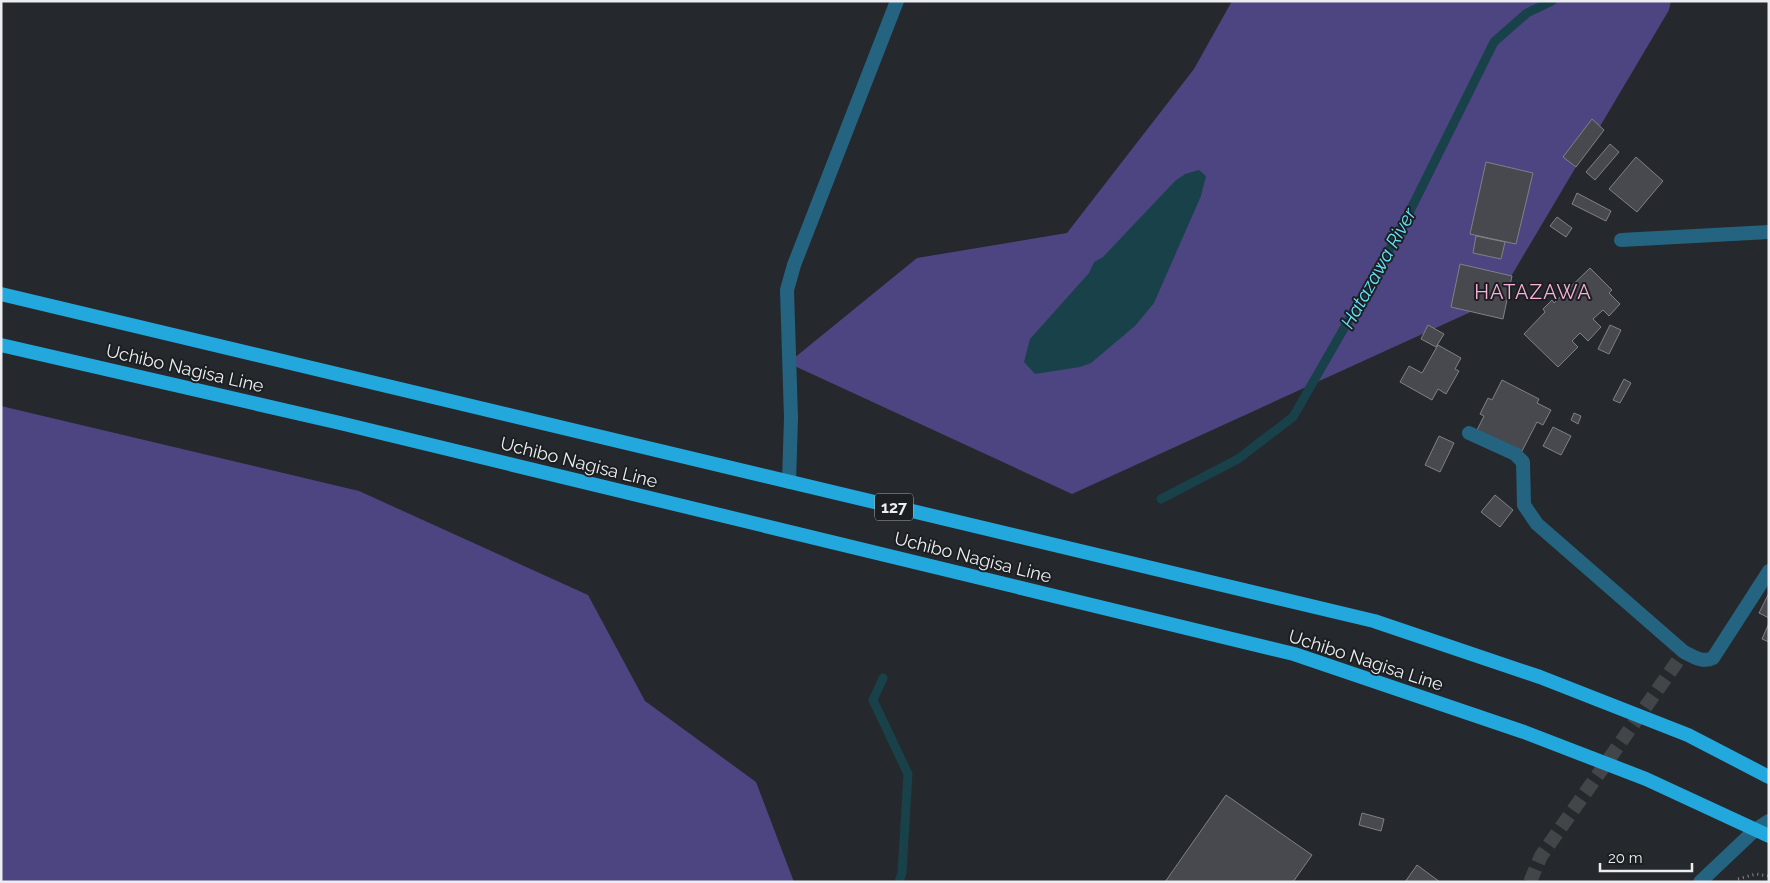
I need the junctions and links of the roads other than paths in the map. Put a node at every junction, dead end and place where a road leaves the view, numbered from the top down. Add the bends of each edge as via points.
1 (897, 1) edge
2 (1769, 232) edge
3 (1621, 240) dead end
4 (1, 294) edge
5 (1, 345) edge
6 (1469, 432) dead end
7 (790, 482) junction
8 (1769, 570) edge
9 (1769, 777) edge
10 (1769, 821) edge
11 (1756, 830) junction
12 (1769, 836) edge
13 (1700, 882) edge

1 - 7 street via 787,290
2 - 3 street
4 - 7 highway, Uchibo Nagisa Line / 127
5 - 11 highway, Uchibo Nagisa Line via 340,423 1294,654 1524,732 1646,779
6 - 8 street via 1515,454 1523,462 1524,505 1537,524 1684,652 1698,659 1708,661 1713,658
7 - 9 highway, Uchibo Nagisa Line / 127 via 1374,621 1540,677 1688,735
10 - 11 street
11 - 12 highway, Uchibo Nagisa Line
11 - 13 street

